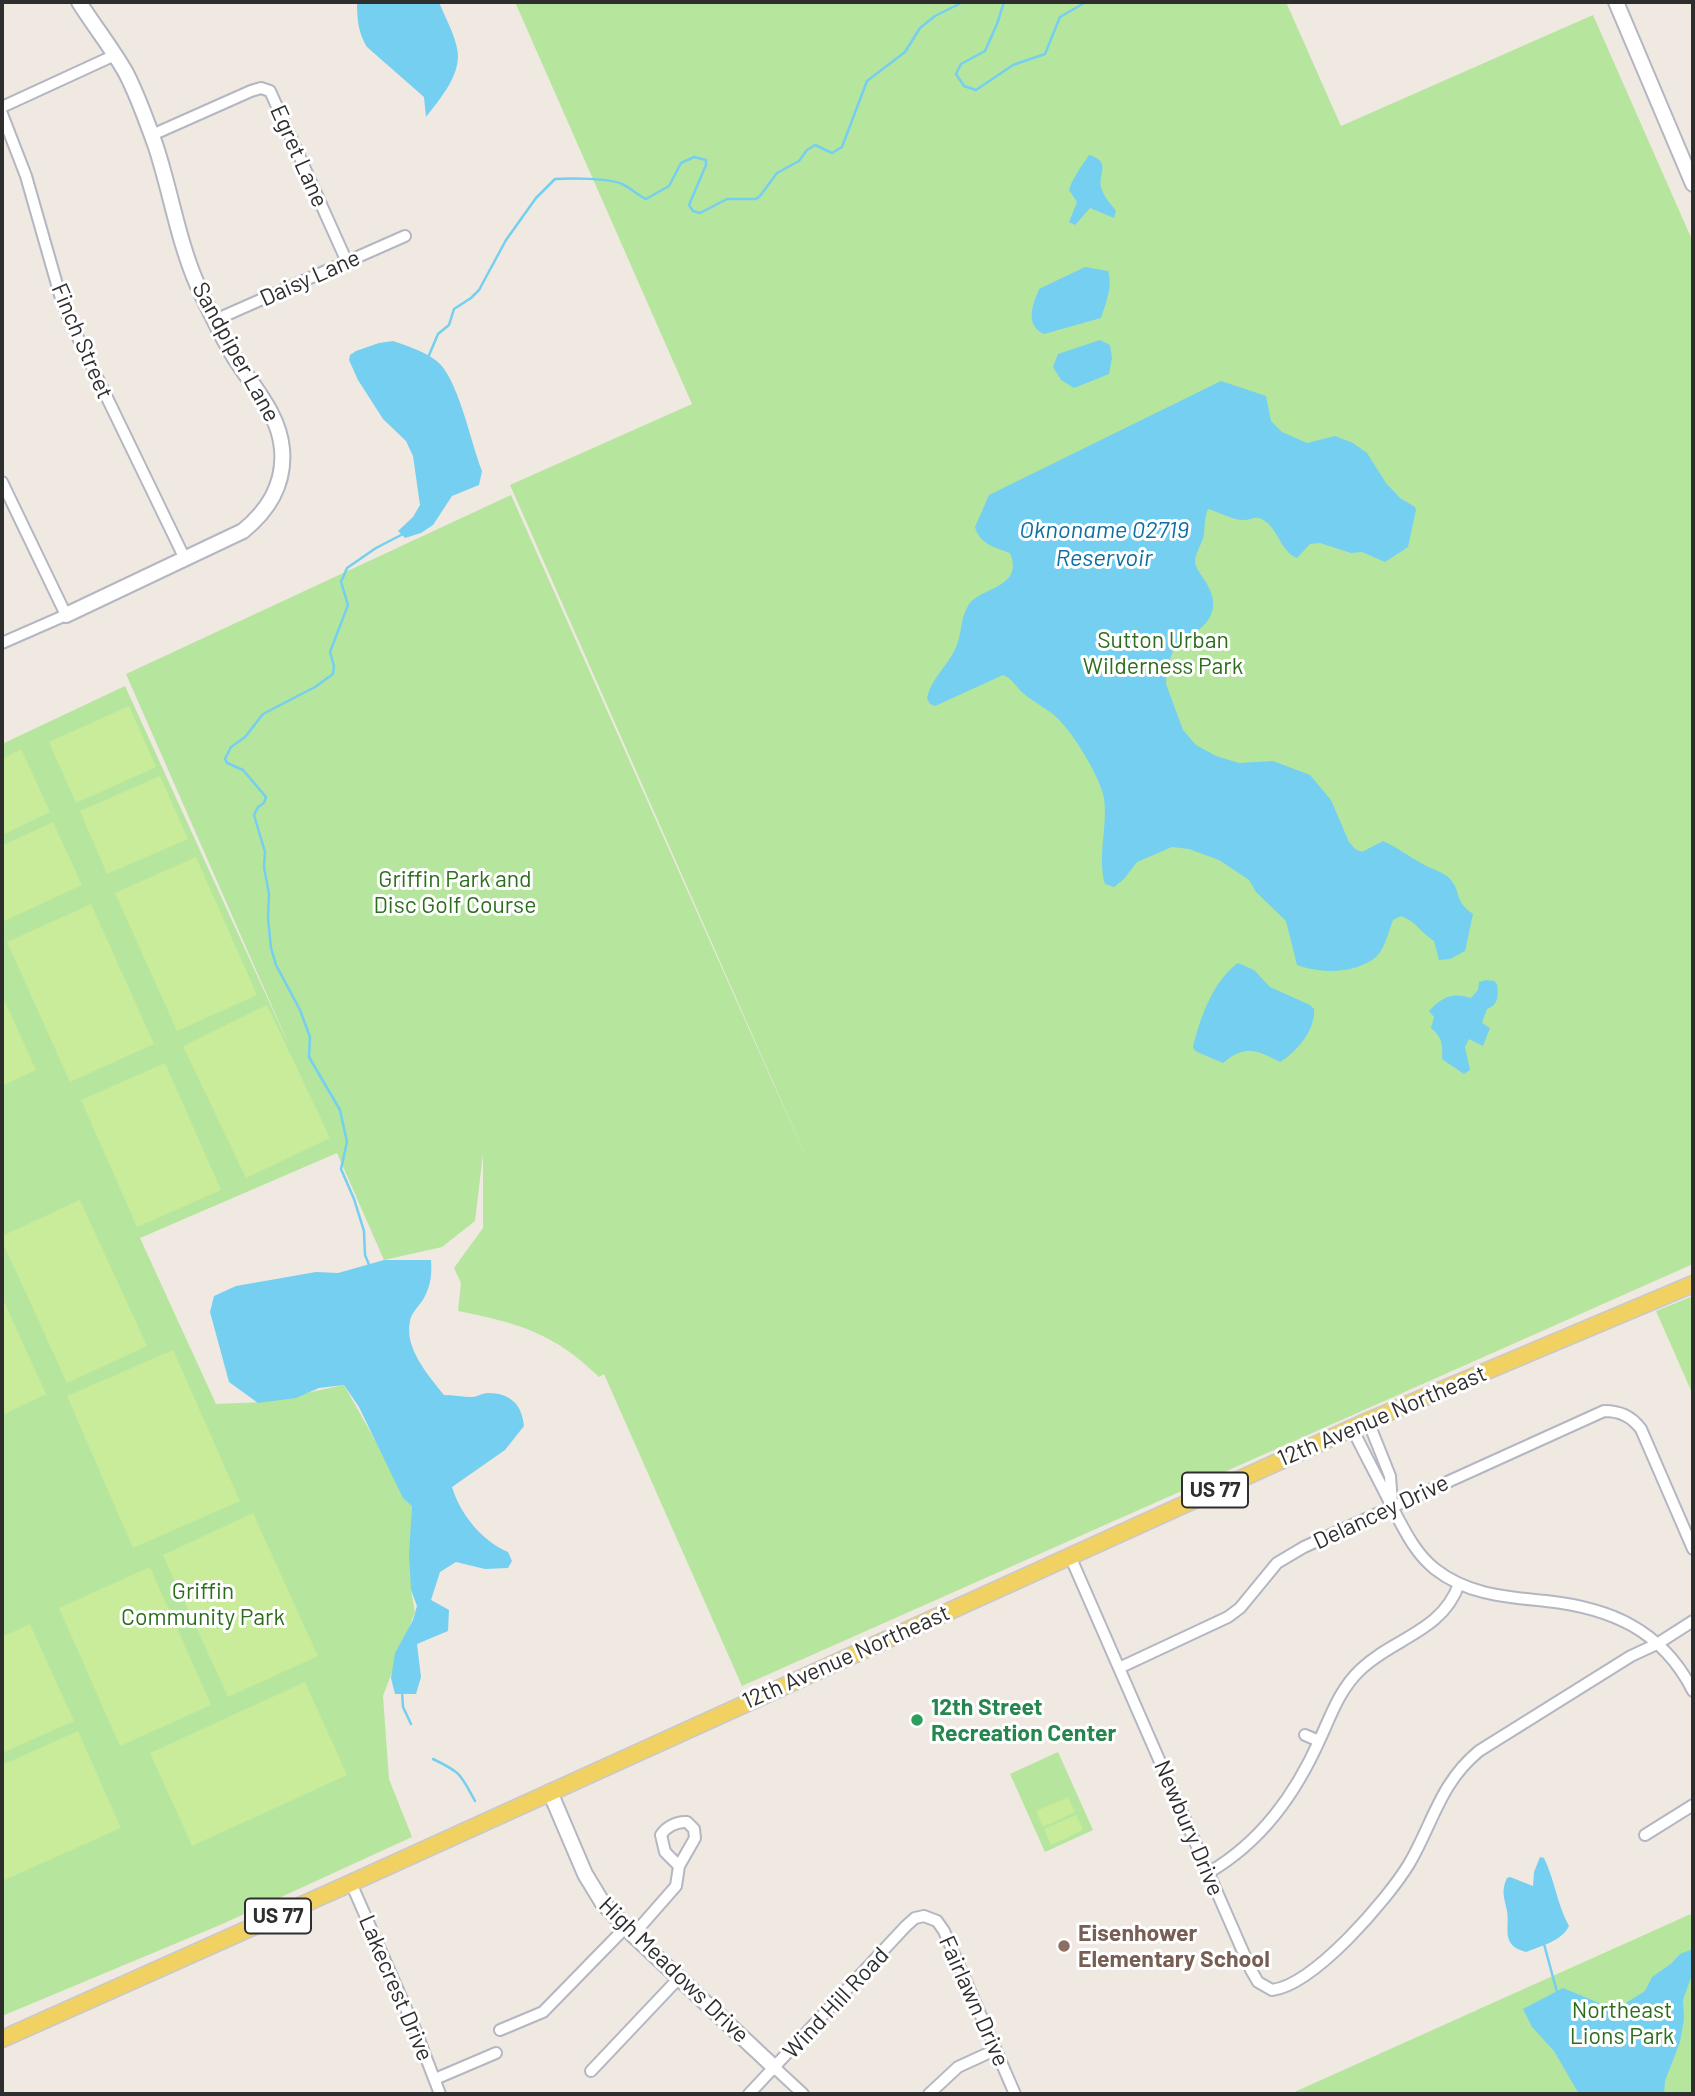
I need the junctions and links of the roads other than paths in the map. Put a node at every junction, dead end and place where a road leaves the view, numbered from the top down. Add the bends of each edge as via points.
1 (79, 2) edge
2 (1620, 3) edge
3 (115, 55) junction
4 (2, 107) edge
5 (2, 114) edge
6 (152, 135) junction
7 (1693, 184) edge
8 (405, 236) dead end
9 (347, 262) junction
10 (215, 320) junction
11 (3, 489) edge
12 (185, 559) junction
13 (66, 615) junction
14 (2, 643) edge
15 (1693, 1284) edge
16 (1368, 1421) junction
17 (1352, 1428) junction
18 (1393, 1507) junction
19 (1693, 1549) edge
20 (1070, 1556) junction
21 (1460, 1584) junction
22 (1693, 1621) edge
23 (1657, 1644) junction
24 (1119, 1668) junction
25 (1693, 1691) edge
26 (1305, 1735) dead end
27 (1319, 1741) junction
28 (550, 1793) junction
29 (1693, 1805) edge
30 (1645, 1835) dead end
31 (679, 1866) dead end
32 (1208, 1872) junction
33 (351, 1883) junction
34 (924, 1916) joint
35 (629, 1931) junction
36 (679, 1978) junction
37 (500, 2030) dead end
38 (2, 2039) edge
39 (995, 2050) junction
40 (496, 2053) dead end
41 (775, 2068) junction
42 (591, 2071) dead end
43 (435, 2079) junction
44 (440, 2094) edge
45 (749, 2094) edge
46 (803, 2094) edge
47 (929, 2094) edge
48 (1015, 2094) edge

1 - 3 street, Sandpiper Lane
2 - 7 street
3 - 4 street
3 - 6 street, Sandpiper Lane
5 - 12 street, Finch Street via 26,176 68,317
6 - 9 street, Egret Lane via 251,91 266,89 273,95
6 - 10 street, Sandpiper Lane via 179,235
8 - 9 street, Daisy Lane
9 - 10 street, Daisy Lane
10 - 12 street, Sandpiper Lane via 273,416 283,462 277,488 263,513 232,537
11 - 13 street
12 - 13 street, Sandpiper Lane
13 - 14 street, Sandpiper Lane
15 - 16 main road, 12th Avenue Northeast / US 77
16 - 17 main road, 12th Avenue Northeast / US 77
16 - 18 street via 1390,1476
17 - 18 street
17 - 20 main road, 12th Avenue Northeast / US 77
18 - 19 street, Delancey Drive via 1604,1412 1623,1414 1641,1429
18 - 21 street via 1420,1555
18 - 24 street, Delancey Drive via 1282,1559 1228,1617
20 - 24 street, Newbury Drive
20 - 28 main road, 12th Avenue Northeast / US 77
21 - 23 street via 1488,1594 1608,1613
21 - 27 street via 1436,1620 1367,1664 1352,1679
22 - 23 street, Newbury Drive
23 - 25 street
23 - 32 street, Newbury Drive via 1464,1763 1400,1877 1333,1953 1296,1982 1272,1990 1258,1982
24 - 32 street, Newbury Drive
26 - 27 street
27 - 32 street via 1298,1783 1255,1839
28 - 33 main road, 12th Avenue Northeast / US 77
28 - 35 street, High Meadows Drive via 585,1874 602,1902
29 - 30 street
31 - 35 street via 673,1892
33 - 38 main road, 12th Avenue Northeast / US 77
33 - 43 street, Lakecrest Drive
34 - 39 street, Fairlawn Drive via 944,1931
34 - 41 street, Wind Hill Road via 906,1926
35 - 36 street, High Meadows Drive
35 - 37 street via 543,2012
36 - 41 street, High Meadows Drive
36 - 42 street
39 - 47 street via 958,2067
39 - 48 street, Fairlawn Drive
40 - 43 street
41 - 45 street, Wind Hill Road
41 - 46 street, High Meadows Drive
43 - 44 street, Lakecrest Drive

